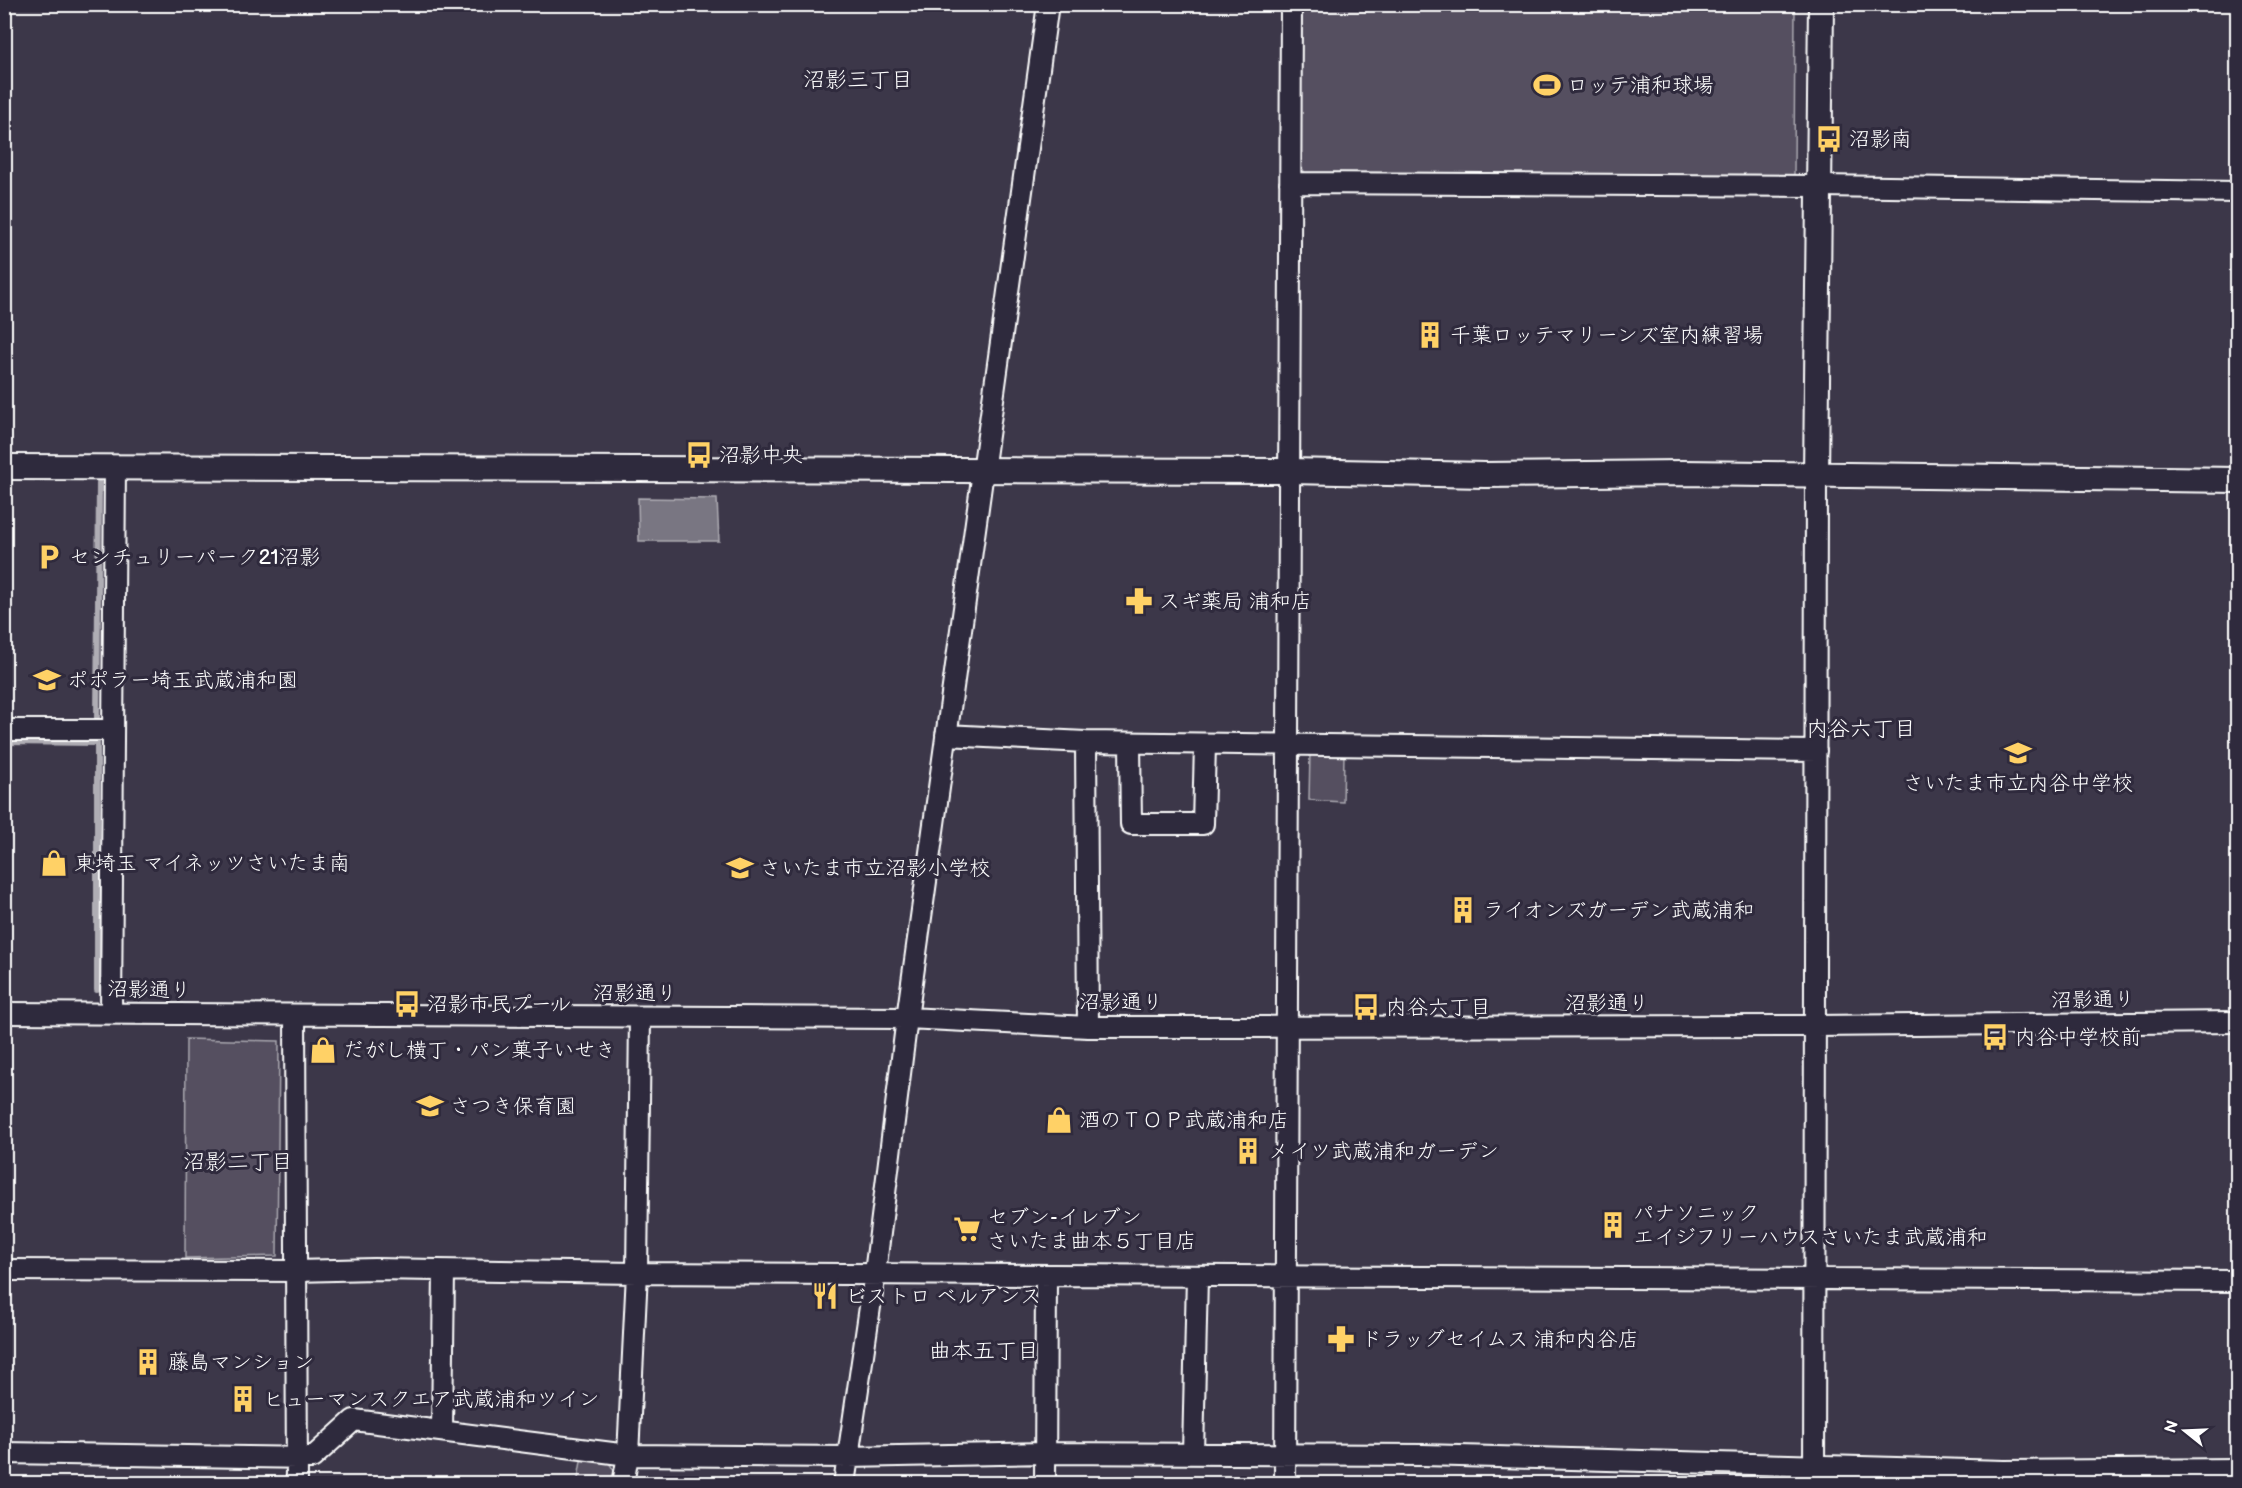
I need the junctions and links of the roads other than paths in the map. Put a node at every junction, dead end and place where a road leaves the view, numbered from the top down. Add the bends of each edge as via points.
1 (1048, 4) edge
2 (1291, 4) edge
3 (1821, 4) edge
4 (1290, 183) junction
5 (1821, 186) junction
6 (2238, 192) edge
7 (4, 467) edge
8 (115, 467) junction
9 (982, 471) junction
10 (1289, 471) junction
11 (1816, 476) junction
12 (2238, 480) edge
13 (4, 730) edge
14 (113, 730) junction
15 (946, 735) junction
16 (1086, 742) junction
17 (1130, 743) junction
18 (1205, 744) junction
19 (1288, 745) junction
20 (1816, 751) junction
21 (4, 1013) edge
22 (111, 1013) junction
23 (296, 1015) junction
24 (640, 1017) junction
25 (907, 1018) junction
26 (2238, 1022) edge
27 (1815, 1026) junction
28 (1088, 1027) junction
29 (1287, 1027) junction
30 (4, 1270) edge
31 (296, 1271) junction
32 (444, 1272) junction
33 (637, 1273) junction
34 (875, 1273) junction
35 (1046, 1276) junction
36 (1197, 1276) junction
37 (1286, 1277) junction
38 (1814, 1279) junction
39 (2238, 1281) edge
40 (442, 1430) junction
41 (4, 1453) edge
42 (1045, 1453) junction
43 (1193, 1454) junction
44 (1285, 1454) junction
45 (628, 1455) junction
46 (848, 1457) junction
47 (298, 1458) junction
48 (2238, 1469) edge
49 (1814, 1474) edge
50 (297, 1484) edge
51 (623, 1484) edge
52 (844, 1484) edge
53 (1045, 1484) edge
54 (1285, 1484) edge

1 - 9 street
2 - 4 street
3 - 5 street
4 - 5 street
4 - 10 street
5 - 6 street
5 - 11 street
7 - 8 street
8 - 9 street
8 - 14 street
9 - 10 street
9 - 15 street
10 - 11 street
10 - 19 street
11 - 12 street
11 - 20 street
13 - 14 street
14 - 22 street
15 - 16 street
15 - 25 street
16 - 17 street
16 - 28 street
17 - 18 street
17 - 18 street via 1131,824 1203,824
18 - 19 street
19 - 20 street
19 - 29 street
20 - 27 street
21 - 22 street, 沼影通り
22 - 23 street, 沼影通り
23 - 24 street, 沼影通り
23 - 31 street
24 - 25 street, 沼影通り
24 - 33 street
25 - 28 street, 沼影通り
25 - 34 street
26 - 27 street, 沼影通り
27 - 29 street, 沼影通り
27 - 38 street
28 - 29 street, 沼影通り
29 - 37 street
30 - 31 street
31 - 32 street
31 - 47 street
32 - 33 street
32 - 40 street
33 - 34 street
33 - 45 street
34 - 35 street
34 - 46 street
35 - 36 street
35 - 42 street
36 - 37 street
36 - 43 street
37 - 38 street
37 - 44 street
38 - 39 street
38 - 49 street
40 - 45 street
40 - 47 street via 354,1420 312,1458
41 - 47 street
42 - 43 street
42 - 46 street
42 - 53 street
43 - 44 street
44 - 49 street via 1422,1455
44 - 54 street
45 - 46 street
45 - 51 street
46 - 52 street
47 - 50 street
48 - 49 street

